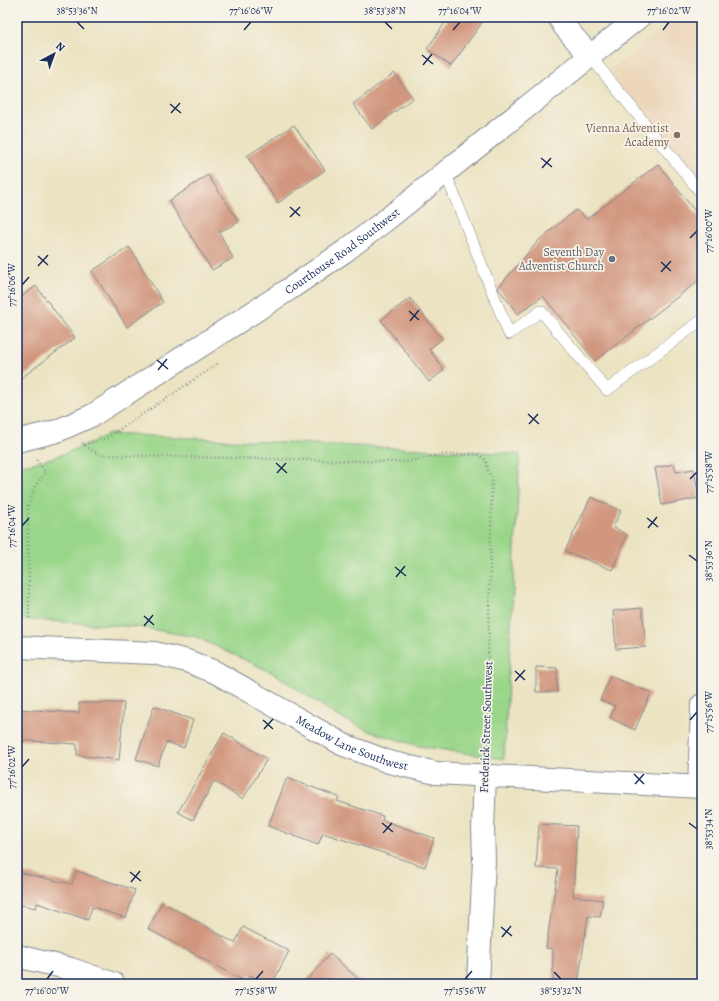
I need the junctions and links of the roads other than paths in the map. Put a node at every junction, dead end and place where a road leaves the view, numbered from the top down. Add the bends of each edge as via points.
1 (559, 17) edge
2 (639, 17) edge
3 (590, 56) junction
4 (445, 172) junction
5 (702, 194) edge
6 (702, 320) edge
7 (17, 441) edge
8 (17, 647) edge
9 (702, 705) edge
10 (485, 776) junction
11 (700, 787) edge
12 (17, 956) edge
13 (114, 984) edge
14 (478, 984) edge

1 - 3 street
2 - 3 street, Courthouse Road Southwest
3 - 4 street, Courthouse Road Southwest
3 - 5 lane
4 - 6 lane via 509,334 541,311 607,390
4 - 7 street, Courthouse Road Southwest via 346,251 94,415 57,431
8 - 10 street, Meadow Lane Southwest via 154,653 187,661 215,672 344,745 389,762 436,772
9 - 11 street
10 - 11 street, Meadow Lane Southwest
10 - 14 street, Frederick Street Southwest
12 - 13 street via 72,969

